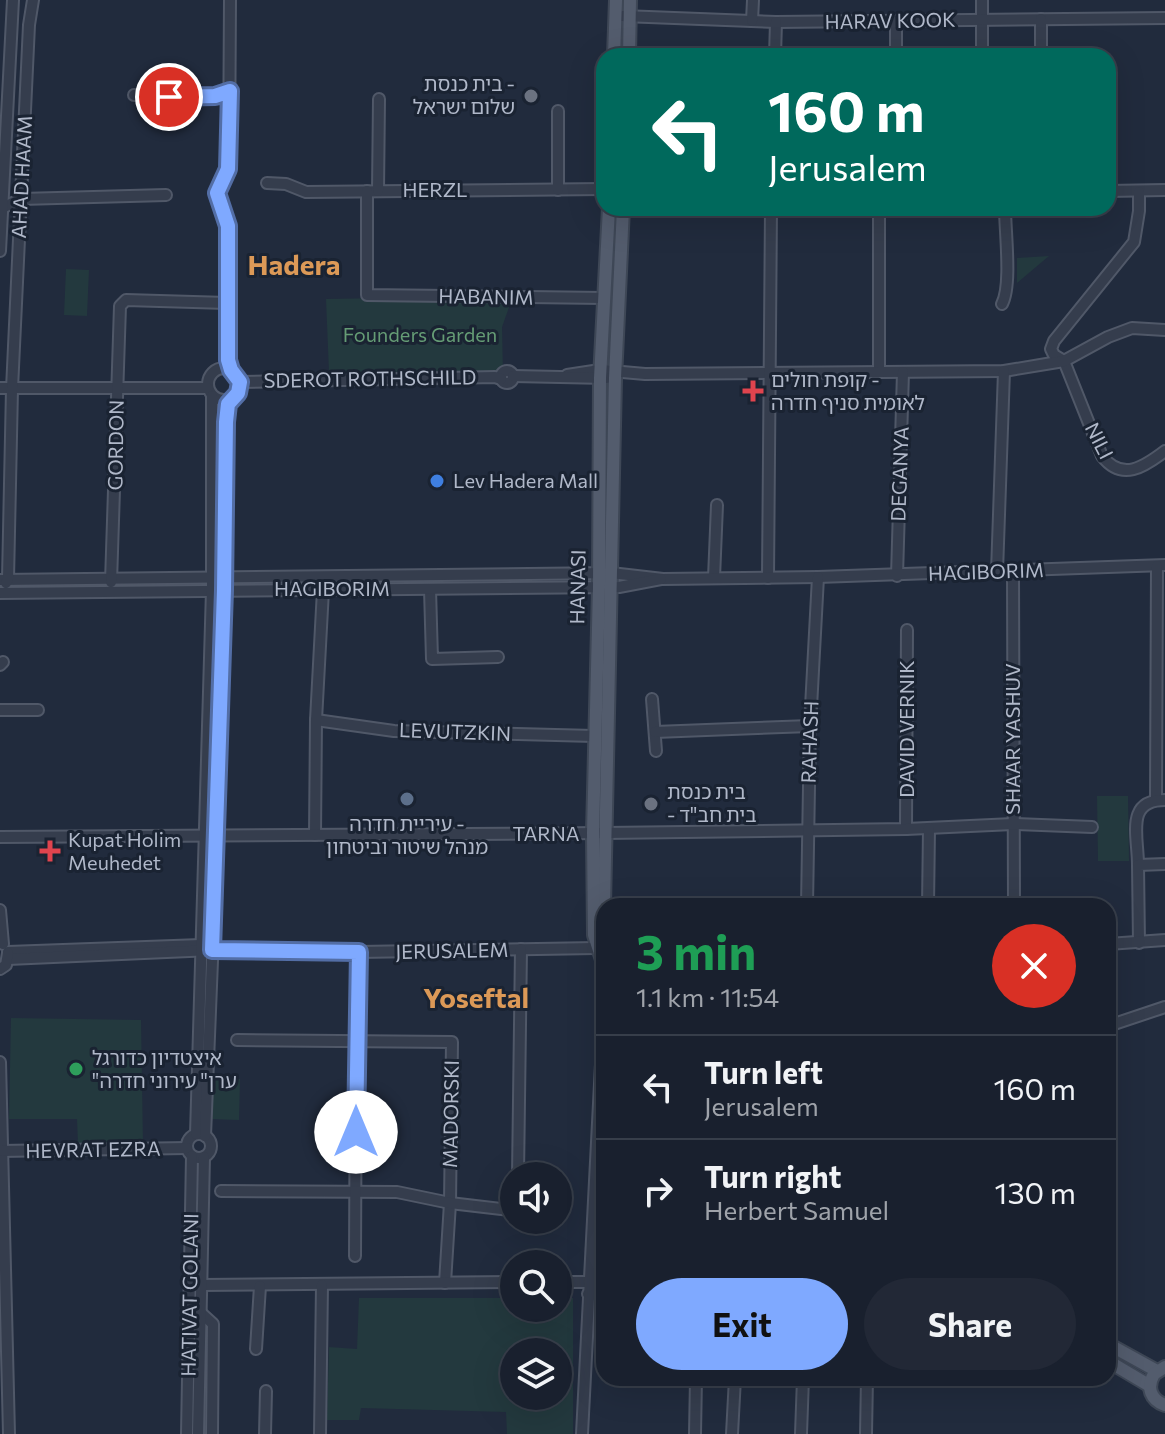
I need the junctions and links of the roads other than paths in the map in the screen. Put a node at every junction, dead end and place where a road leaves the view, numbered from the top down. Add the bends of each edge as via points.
1 (13, 0) edge
2 (19, 0) edge
3 (32, 0) edge
4 (230, 0) edge
5 (616, 0) edge
6 (630, 0) edge
7 (753, 0) edge
8 (982, 0) edge
9 (615, 16) junction
10 (630, 16) junction
11 (1165, 18) edge
12 (1041, 19) junction
13 (982, 20) junction
14 (752, 21) junction
15 (896, 21) junction
16 (776, 22) junction
17 (614, 48) edge
18 (629, 48) edge
19 (775, 48) edge
20 (896, 48) edge
21 (982, 48) edge
22 (1041, 48) edge
23 (230, 91) junction
24 (134, 95) dead end
25 (379, 99) dead end
26 (558, 111) dead end
27 (267, 183) dead end
28 (2, 188) edge
29 (596, 189) edge
30 (558, 190) junction
31 (1165, 190) edge
32 (372, 191) junction
33 (1116, 191) edge
34 (1139, 192) junction
35 (166, 195) dead end
36 (21, 199) junction
37 (1, 209) edge
38 (609, 216) edge
39 (623, 216) edge
40 (771, 216) edge
41 (879, 216) edge
42 (1005, 216) edge
43 (0, 251) edge
44 (604, 298) junction
45 (227, 303) junction
46 (1002, 304) dead end
47 (1165, 330) edge
48 (1064, 361) junction
49 (231, 370) junction
50 (1004, 371) junction
51 (879, 372) junction
52 (903, 372) junction
53 (770, 373) junction
54 (600, 374) junction
55 (615, 374) junction
56 (240, 382) junction
57 (0, 388) edge
58 (117, 388) junction
59 (12, 389) junction
60 (210, 392) junction
61 (230, 400) junction
62 (1165, 451) edge
63 (717, 505) dead end
64 (1161, 565) edge
65 (997, 572) junction
66 (1013, 572) junction
67 (605, 573) junction
68 (225, 575) junction
69 (212, 576) junction
70 (897, 576) junction
71 (818, 577) junction
72 (111, 578) junction
73 (714, 578) junction
74 (768, 578) junction
75 (663, 579) junction
76 (4, 580) edge
77 (605, 587) junction
78 (430, 589) junction
79 (212, 590) junction
80 (224, 590) junction
81 (323, 590) junction
82 (0, 592) edge
83 (110, 592) junction
84 (907, 630) dead end
85 (498, 657) dead end
86 (652, 699) dead end
87 (0, 710) edge
88 (38, 710) dead end
89 (316, 720) junction
90 (810, 726) junction
91 (655, 732) junction
92 (594, 736) junction
93 (656, 751) dead end
94 (1160, 800) edge
95 (1013, 824) junction
96 (1092, 827) dead end
97 (929, 828) junction
98 (906, 829) junction
99 (807, 830) junction
100 (599, 833) junction
101 (315, 835) junction
102 (212, 836) junction
103 (0, 837) edge
104 (1165, 864) edge
105 (1138, 865) junction
106 (603, 898) edge
107 (807, 898) edge
108 (928, 898) edge
109 (1014, 898) edge
110 (0, 910) edge
111 (1165, 940) edge
112 (1139, 943) junction
113 (1116, 944) edge
114 (596, 948) joint
115 (201, 949) junction
116 (521, 949) junction
117 (5, 950) edge
118 (212, 950) junction
119 (359, 952) junction
120 (0, 969) edge
121 (1165, 1007) edge
122 (1116, 1023) edge
123 (237, 1040) dead end
124 (356, 1042) junction
125 (0, 1062) edge
126 (200, 1135) junction
127 (1, 1151) edge
128 (195, 1154) junction
129 (518, 1162) edge
130 (596, 1189) edge
131 (221, 1191) dead end
132 (356, 1193) junction
133 (450, 1203) junction
134 (500, 1209) edge
135 (355, 1256) dead end
136 (500, 1282) edge
137 (445, 1283) junction
138 (202, 1285) junction
139 (322, 1285) junction
140 (572, 1285) edge
141 (260, 1286) junction
142 (588, 1288) junction
143 (596, 1292) edge
144 (202, 1314) junction
145 (1116, 1348) edge
146 (256, 1349) dead end
147 (1116, 1366) edge
148 (1161, 1369) edge
149 (696, 1386) edge
150 (735, 1386) edge
151 (803, 1386) edge
152 (867, 1386) edge
153 (1150, 1386) junction
154 (266, 1391) dead end
155 (1165, 1405) edge
156 (9, 1434) edge
157 (187, 1434) edge
158 (198, 1434) edge
159 (212, 1434) edge
160 (265, 1434) edge
161 (320, 1434) edge
162 (582, 1434) edge
163 (695, 1434) edge
164 (732, 1434) edge
165 (801, 1434) edge
166 (866, 1434) edge

1 - 28 street, AHAD HAAM
2 - 3 street
3 - 36 street, AHAD HAAM
4 - 23 street
5 - 9 main road
6 - 10 main road
7 - 14 street
8 - 13 street
9 - 10 street, HARAV KOOK
9 - 17 main road
10 - 14 street, HARAV KOOK
10 - 18 main road
11 - 12 street, HARAV KOOK
12 - 13 street, HARAV KOOK
12 - 22 street
13 - 15 street, HARAV KOOK
13 - 21 street
14 - 16 street, HARAV KOOK
15 - 16 street, HARAV KOOK
15 - 20 street
16 - 19 street
23 - 24 street via 215,96
23 - 45 street via 228,169 217,193 228,221
25 - 32 street
26 - 30 street
27 - 32 street, HERZL via 301,191
28 - 36 street
28 - 37 street, AHAD HAAM
29 - 30 street, HERZL
30 - 32 street, HERZL
31 - 34 street
32 - 44 street, HABANIM via 367,295
33 - 34 street
34 - 48 street, NILI via 1134,242 1054,341 1051,349
35 - 36 street
36 - 37 street
36 - 59 street, AHAD HAAM
37 - 43 street, AHAD HAAM
38 - 44 main road, HANASI
39 - 55 main road, HANASI
40 - 53 street
41 - 51 street
42 - 46 street via 1007,292
44 - 54 main road, HANASI
45 - 49 street
45 - 58 street, GORDON via 126,300 120,306
47 - 48 street via 1132,328
48 - 50 street
48 - 62 street, NILI via 1109,465 1129,471
49 - 56 street
49 - 60 street via 212,373
50 - 52 street
50 - 65 street
51 - 52 street
51 - 53 street
52 - 70 street, DEGANYA
53 - 55 street
53 - 74 street
54 - 55 street
54 - 56 street, SDEROT ROTHSCHILD via 513,376 507,383 495,377
54 - 67 main road, HANASI
55 - 67 main road, HANASI
56 - 61 street
57 - 59 street
58 - 59 street
58 - 60 street
58 - 72 street, GORDON
59 - 76 street, AHAD HAAM
60 - 61 street
60 - 69 street
61 - 68 street
63 - 73 street
64 - 66 street, HAGIBORIM
64 - 94 street
65 - 66 street, HAGIBORIM
65 - 70 street, HAGIBORIM
66 - 95 street, SHAAR YASHUV
67 - 68 street, HAGIBORIM
67 - 75 street, HAGIBORIM
67 - 77 main road, HANASI
68 - 69 street, HAGIBORIM
68 - 80 street
69 - 72 street, HAGIBORIM
69 - 79 street
70 - 71 street, HAGIBORIM
71 - 74 street, HAGIBORIM
71 - 90 street, RAHASH
72 - 76 street, HAGIBORIM
72 - 83 street, GORDON
73 - 74 street, HAGIBORIM
73 - 75 street, HAGIBORIM
75 - 77 street, HAGIBORIM
76 - 82 street
77 - 78 street, HAGIBORIM
77 - 92 main road, HANASI
77 - 100 main road, HANASI
78 - 81 street, HAGIBORIM
78 - 85 street via 432,659
79 - 80 street, HAGIBORIM
79 - 83 street, HAGIBORIM
79 - 102 street
80 - 81 street, HAGIBORIM
80 - 102 street
81 - 89 street
82 - 83 street, HAGIBORIM
84 - 98 street, DAVID VERNIK
86 - 91 street
87 - 88 street
89 - 92 street, LEVUTZKIN via 394,731
89 - 101 street
90 - 91 street
90 - 99 street, RAHASH
91 - 93 street
92 - 100 main road, HANASI
94 - 105 street via 1143,804 1137,812
95 - 96 street, TARNA
95 - 97 street, TARNA
95 - 109 street, SHAAR YASHUV
97 - 98 street, TARNA
97 - 108 street
98 - 99 street, TARNA
99 - 100 street, TARNA
99 - 107 street, RAHASH
100 - 101 street, TARNA
100 - 106 main road, HANASI
100 - 114 main road, HANASI
101 - 102 street, TARNA
102 - 103 street, TARNA
102 - 115 street
102 - 118 street
104 - 105 street
105 - 112 street
110 - 117 street
111 - 112 street
112 - 113 street
114 - 116 street, JERUSALEM
115 - 117 street, JERUSALEM
115 - 118 street, JERUSALEM
115 - 126 street
116 - 119 street, JERUSALEM
116 - 129 street
117 - 120 street
118 - 119 street, JERUSALEM
118 - 126 street
119 - 124 street
121 - 122 street
123 - 124 street
124 - 132 street
124 - 133 street, MADORSKI via 452,1042
125 - 127 street
126 - 128 street via 188,1141
126 - 128 street via 211,1148
127 - 128 street, HEVRAT EZRA
127 - 156 street
128 - 138 street, HATIVAT GOLANI
128 - 157 street, HATIVAT GOLANI
130 - 142 street
131 - 132 street
132 - 133 street via 397,1192
132 - 135 street
133 - 134 street
133 - 137 street, MADORSKI
136 - 137 street
137 - 139 street
138 - 141 street
138 - 144 street, HATIVAT GOLANI
139 - 141 street
139 - 161 street
140 - 142 street
141 - 146 street
142 - 143 street
142 - 162 street
144 - 158 street, HATIVAT GOLANI
144 - 159 street, HATIVAT GOLANI via 213,1324
145 - 148 main road
147 - 153 main road
148 - 153 main road
149 - 163 street
150 - 164 street
151 - 165 street
152 - 166 street
153 - 155 main road via 1155,1399
154 - 160 street

